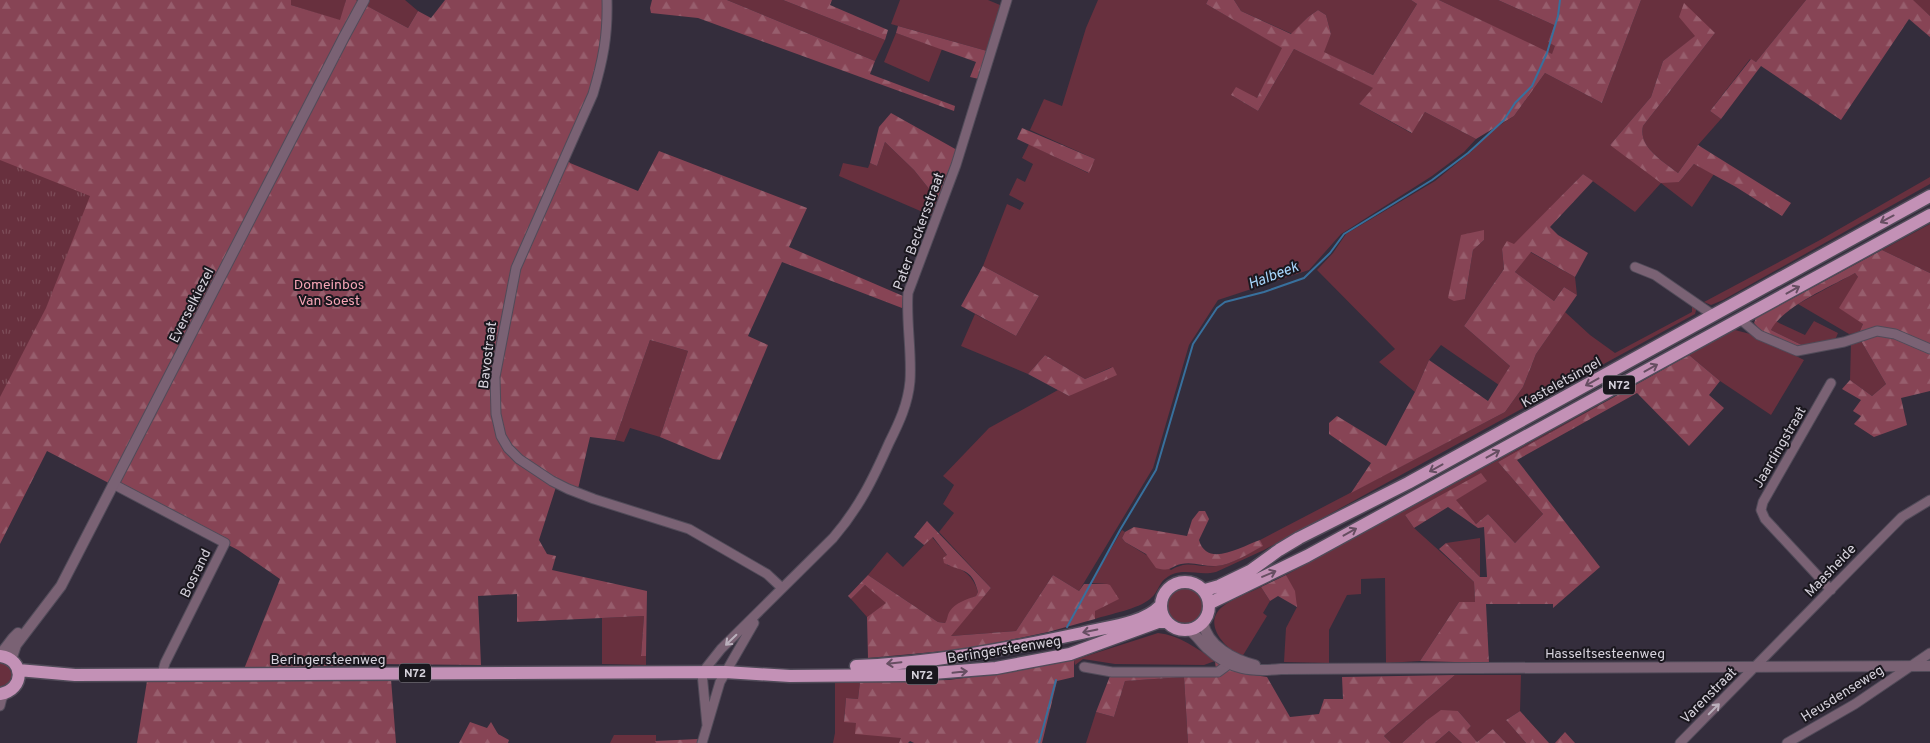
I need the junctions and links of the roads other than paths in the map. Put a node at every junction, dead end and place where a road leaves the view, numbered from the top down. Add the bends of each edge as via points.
1 (364, 0) edge
2 (607, 0) edge
3 (1007, 0) edge
4 (1930, 196) edge
5 (1930, 215) edge
6 (1635, 267) dead end
7 (1713, 315) junction
8 (1740, 319) junction
9 (1930, 348) edge
10 (1831, 383) dead end
11 (113, 484) junction
12 (1930, 500) edge
13 (782, 588) junction
14 (1204, 590) junction
15 (1831, 590) junction
16 (1210, 602) junction
17 (1160, 606) junction
18 (762, 610) junction
19 (1166, 622) junction
20 (1203, 622) junction
21 (1189, 630) junction
22 (1118, 631) junction
23 (1930, 653) edge
24 (9, 664) edge
25 (1229, 664) junction
26 (1910, 666) junction
27 (1930, 666) edge
28 (1084, 667) dead end
29 (1756, 667) junction
30 (1281, 669) junction
31 (725, 672) junction
32 (702, 673) junction
33 (162, 674) junction
34 (772, 674) junction
35 (4, 693) edge
36 (0, 706) edge
37 (707, 726) junction
38 (702, 743) edge
39 (1680, 743) edge
40 (1787, 743) edge

1 - 11 street, Everselkiezel
2 - 13 street, Bavostraat via 607,37 593,94 516,268 495,377 498,425 508,448 552,481 594,499 689,529 767,574
3 - 13 street, Pater Beckersstraat via 956,165 908,293 910,379 904,412 859,504 833,538
4 -> 7 main road, Kasteletsingel / N72
8 -> 5 main road, N72
6 - 7 street via 1655,275
7 -> 14 main road, Kasteletsingel / N72 via 1408,483 1299,538 1250,571
8 - 9 street via 1759,335 1797,351 1844,342 1877,331 1895,334
16 -> 8 main road, N72 via 1307,556
10 - 15 street, Jaardingstraat via 1761,510 1765,519
11 - 24 street, Everselkiezel via 61,586 16,645
11 - 33 street, Bosrand via 225,542
12 - 15 street, Maasheide via 1902,517
13 - 18 street, Pater Beckersstraat
14 - 16 main road
14 - 17 main road, N72 via 1192,582 1177,582 1165,592
15 - 29 street, Maasheide
16 - 20 main road
17 - 19 main road
17 - 22 main road, N72
18 - 31 street, Pater Beckersstraat
18 -> 32 street, Pater Beckersstraat
19 - 21 main road, Hasseltsesteenweg via 1181,630
19 - 22 main road, N72
20 - 21 main road
20 - 30 street, Hasseltsesteenweg via 1210,637 1232,657
21 - 25 street, Hasseltsesteenweg
22 -> 34 main road, Beringersteenweg / N72 via 975,654
34 -> 22 main road, Beringersteenweg / N72 via 907,675 996,668 1070,654
23 - 26 street, Heusdenseweg
24 - 33 main road, Beringersteenweg / N72 via 29,678 65,674
24 - 35 main road, Beringersteenweg via 15,686
25 - 28 street via 1218,672 1112,672
25 - 30 street, Hasseltsesteenweg via 1258,672
26 - 27 street, Hasseltsesteenweg
26 - 29 street, Hasseltsesteenweg
26 - 40 street, Heusdenseweg via 1855,704
29 - 30 street, Hasseltsesteenweg
39 -> 29 street, Varenstraat
31 - 32 main road, Beringersteenweg / N72
31 - 34 main road, Beringersteenweg / N72
31 - 37 street, Pater Beckersstraat
32 - 33 main road, Beringersteenweg / N72
32 - 37 street
35 - 36 street
37 - 38 street, Pater Beckersstraat

